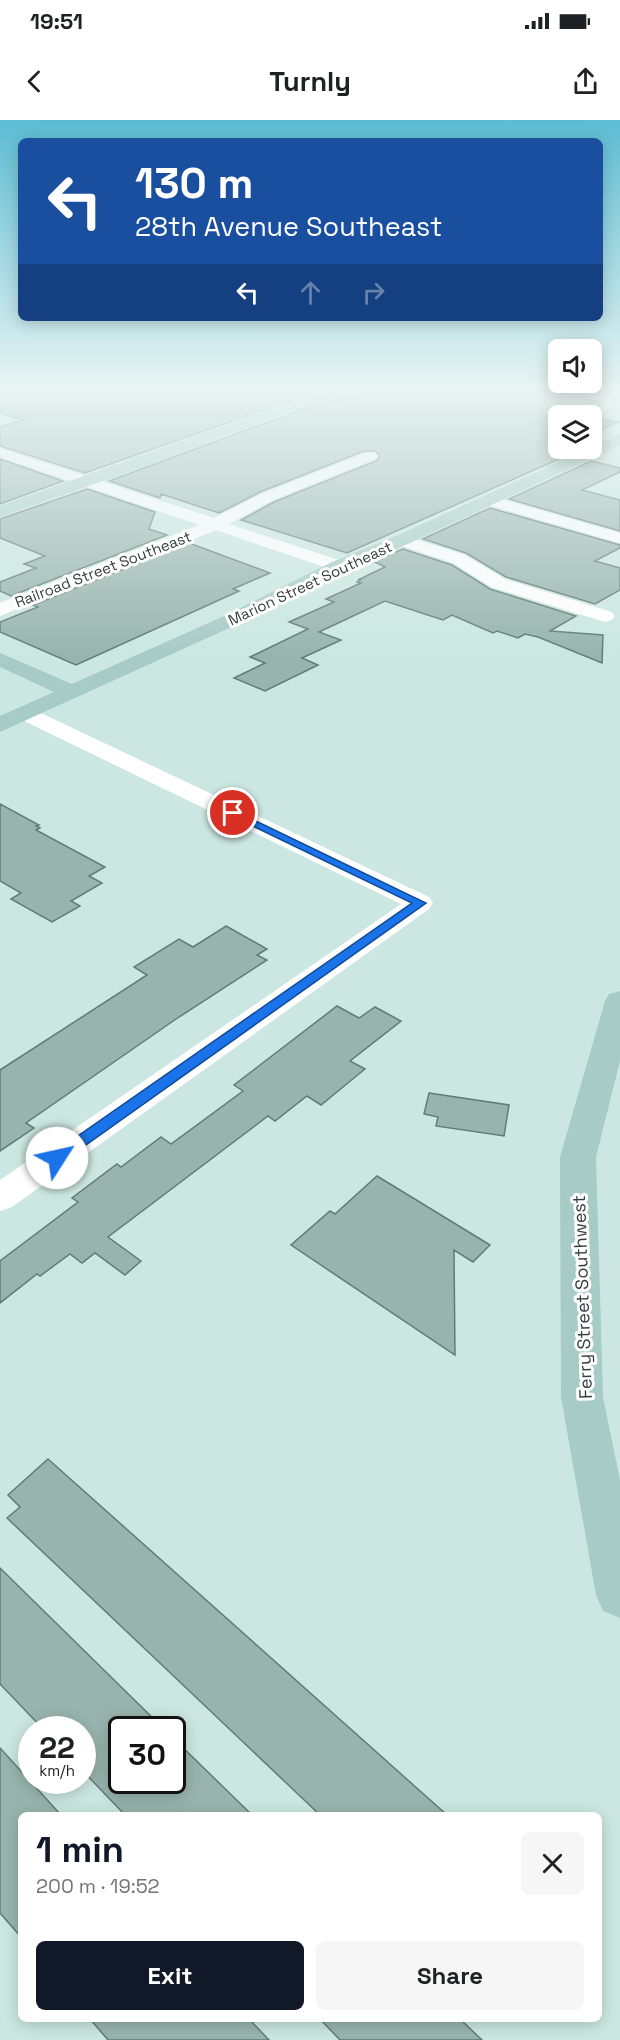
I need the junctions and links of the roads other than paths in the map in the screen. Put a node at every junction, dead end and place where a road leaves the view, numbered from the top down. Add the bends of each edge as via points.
1 (72, 477) edge
2 (103, 477) edge
3 (318, 477) edge
4 (538, 477) edge
5 (88, 482) junction
6 (487, 500) junction
7 (0, 512) edge
8 (216, 524) junction
9 (620, 538) edge
10 (402, 540) junction
11 (339, 566) junction
12 (0, 610) edge
13 (605, 616) dead end
14 (0, 659) edge
15 (71, 692) junction
16 (26, 714) junction
17 (0, 725) edge
18 (620, 1002) edge
19 (0, 1198) edge
20 (620, 1595) edge

1 - 5 street
2 - 5 street
3 - 8 street, Railroad Street Southeast via 267,497
4 - 6 street, Marion Street Southeast
5 - 7 street
5 - 8 street
6 - 9 street
6 - 10 street, Marion Street Southeast
8 - 11 street
8 - 12 street, Railroad Street Southeast
10 - 11 street, Marion Street Southeast
10 - 13 street via 459,559 498,583
11 - 15 street, Marion Street Southeast
14 - 15 street
15 - 16 street, Marion Street Southeast
16 - 17 street, Marion Street Southeast
16 - 19 street via 420,903
18 - 20 street, Ferry Street Southwest via 578,1165 582,1397

